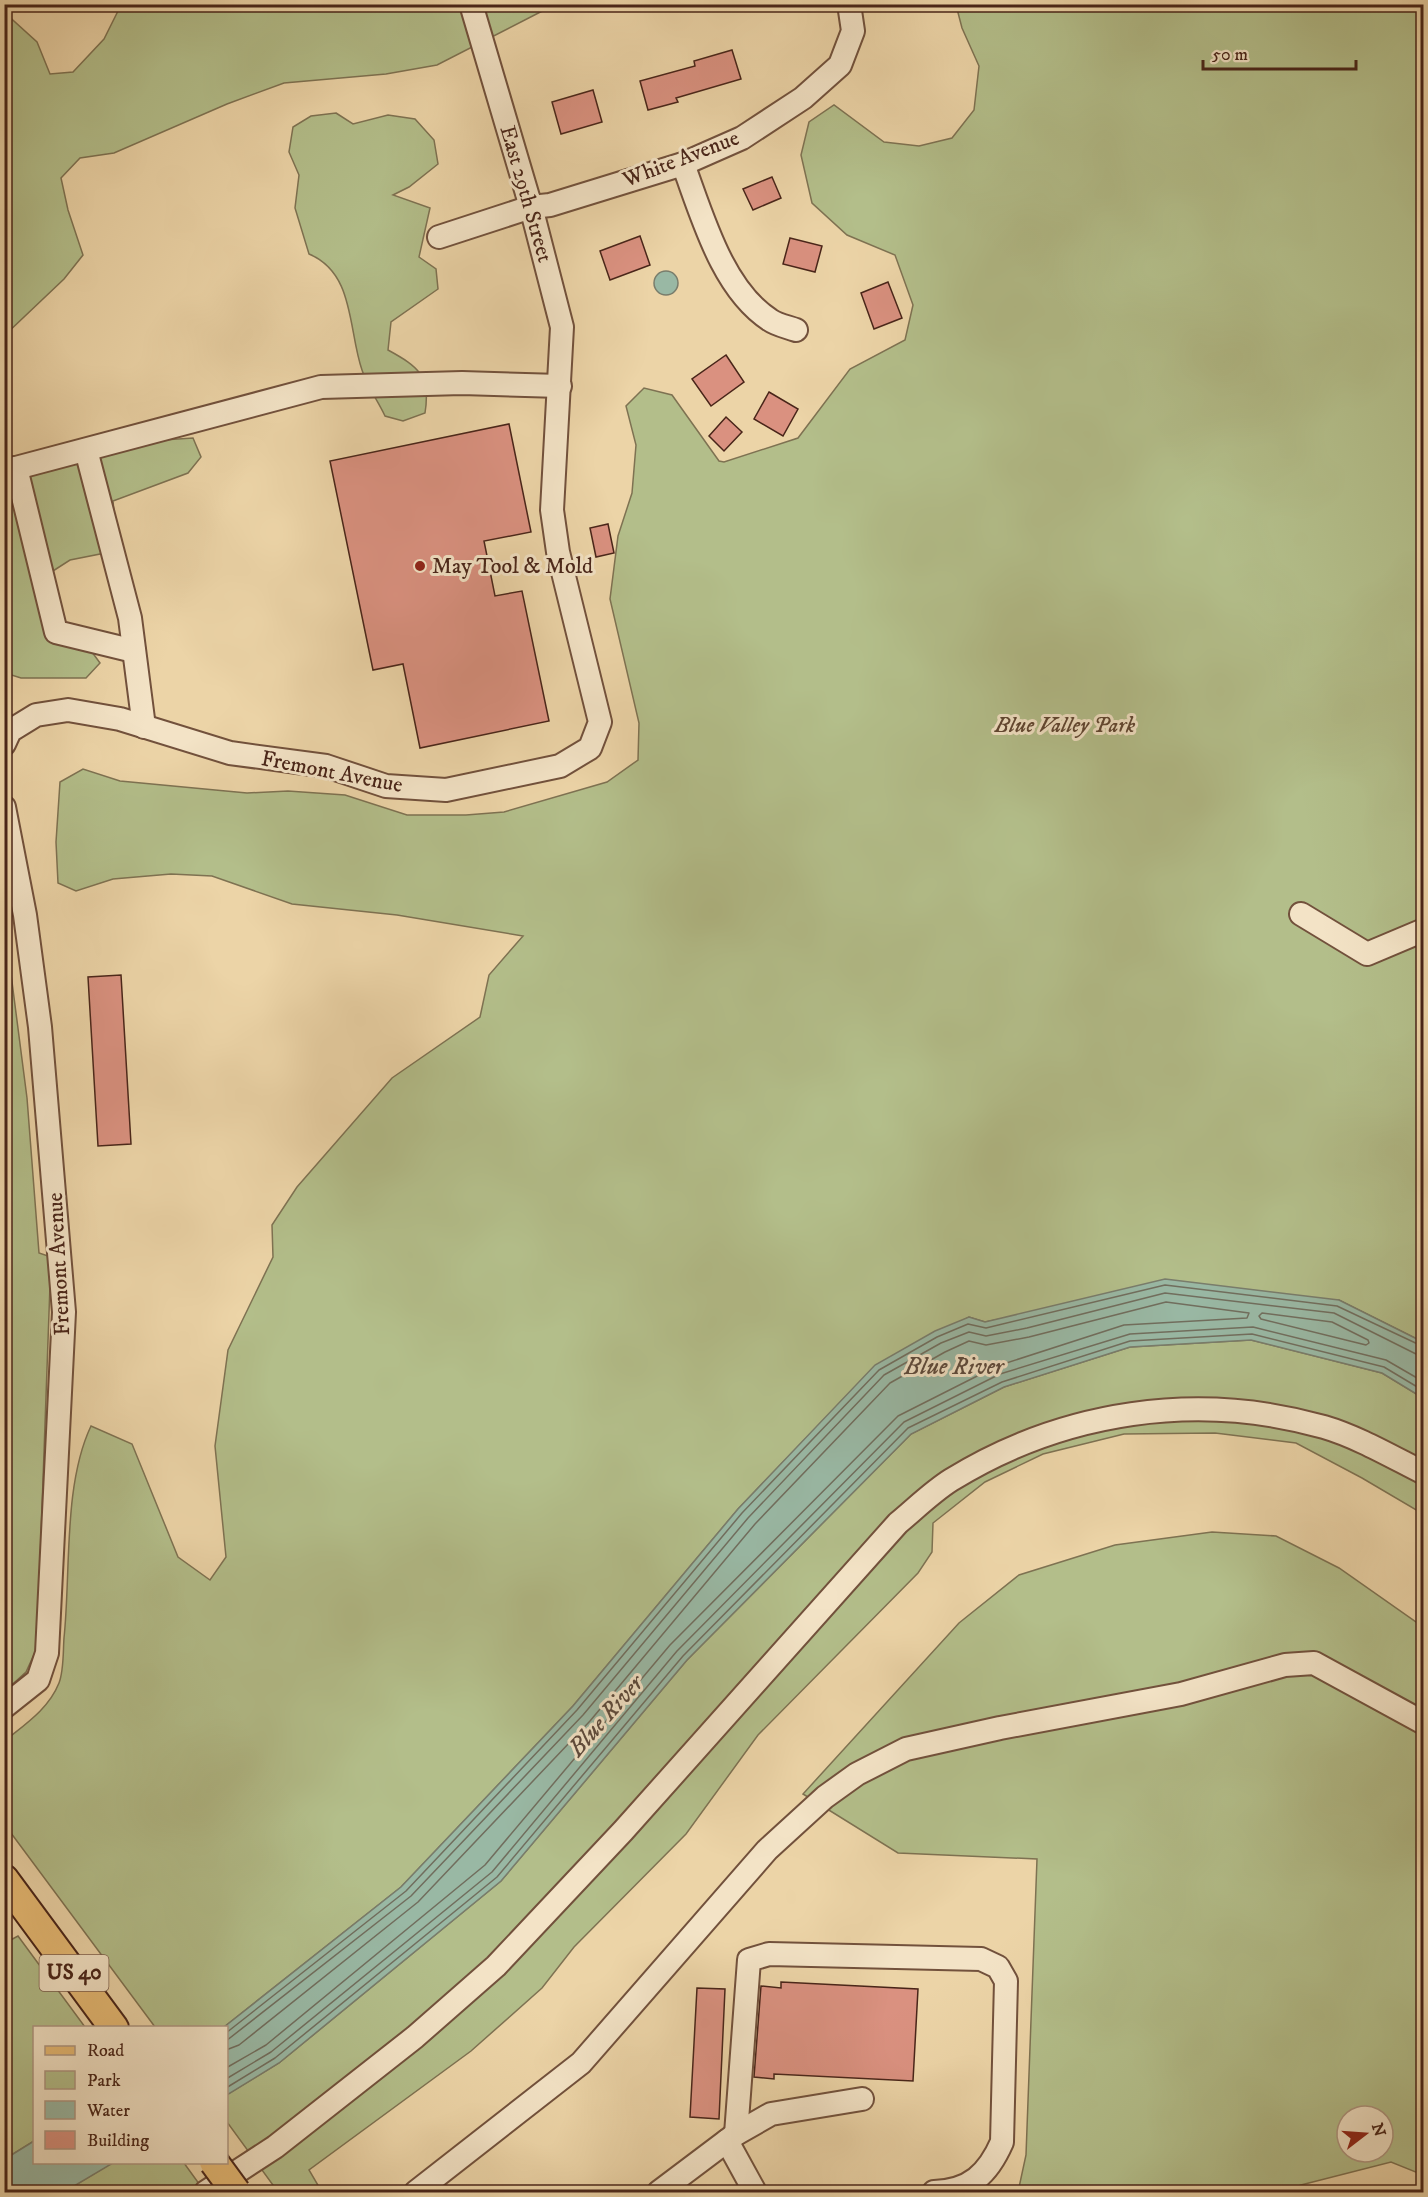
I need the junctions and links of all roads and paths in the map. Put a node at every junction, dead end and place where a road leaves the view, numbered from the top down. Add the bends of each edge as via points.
1 (471, 4) edge
2 (851, 14) edge
3 (683, 164) junction
4 (531, 207) junction
5 (439, 237) dead end
6 (796, 330) dead end
7 (560, 386) junction
8 (86, 450) junction
9 (10, 472) edge
10 (134, 651) junction
11 (144, 727) junction
12 (4, 744) edge
13 (4, 807) edge
14 (1301, 914) dead end
15 (1424, 930) edge
16 (1424, 1473) edge
17 (4, 1707) edge
18 (1424, 1723) edge
19 (4, 1879) edge
20 (113, 2026) edge
21 (862, 2099) dead end
22 (731, 2138) junction
23 (215, 2164) edge
24 (206, 2193) edge
25 (236, 2193) edge
26 (416, 2193) edge
27 (660, 2193) edge
28 (755, 2193) edge
29 (934, 2193) edge

1 - 4 street, East 29th Street
2 - 3 street, White Avenue via 853,31 840,65 802,98 742,138
3 - 4 street, White Avenue via 550,205
3 - 6 street via 714,246 729,273 752,304 771,321
4 - 5 street, White Avenue
4 - 7 street, East 29th Street via 562,327
7 - 8 street via 462,383 321,387
7 - 11 street, Fremont Avenue via 552,510 558,552 600,722 590,748 560,766 446,790 386,786 326,766 230,753
8 - 9 street
8 - 10 street via 130,618
9 - 10 street via 56,632
10 - 11 street
11 - 12 street, Fremont Avenue via 68,710 36,715 10,730
13 - 17 street, Fremont Avenue via 25,915 40,1027 64,1312 47,1653 38,1680
14 - 15 street via 1366,954
16 - 24 street via 1326,1428 1261,1413 1186,1408 1117,1415 1050,1431 950,1480 898,1523 623,1831 496,1966 415,2037 275,2147
18 - 26 street via 1314,1663 1285,1665 1181,1694 906,1749 857,1774 825,1797 767,1850 580,2063
19 - 20 main road, US 40
21 - 22 street via 771,2114
22 - 27 street
22 - 28 street
22 - 29 street via 749,1960 769,1954 981,1959 998,1967 1006,1981 1002,2142 993,2163 978,2180 963,2188
23 - 25 main road, bridge

